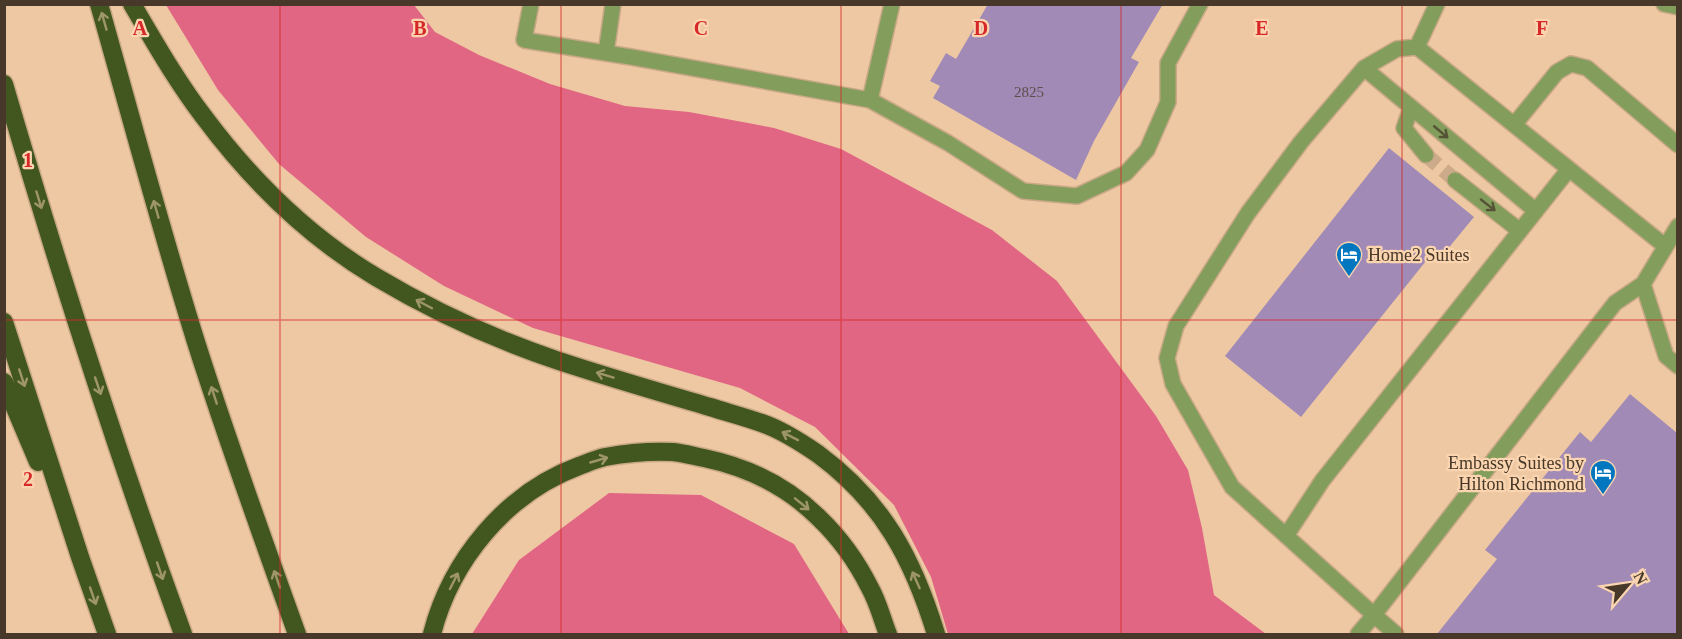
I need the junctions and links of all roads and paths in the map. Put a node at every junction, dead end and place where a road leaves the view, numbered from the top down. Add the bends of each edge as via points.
1 (99, 4) edge
2 (132, 4) edge
3 (531, 4) edge
4 (613, 4) edge
5 (891, 4) edge
6 (1200, 4) edge
7 (1437, 4) edge
8 (1664, 4) edge
9 (1677, 7) edge
10 (1417, 47) junction
11 (606, 53) junction
12 (1364, 68) junction
13 (4, 84) edge
14 (870, 100) junction
15 (1412, 108) junction
16 (1514, 125) junction
17 (1677, 145) edge
18 (1426, 155) tunnel mouth
19 (1569, 169) junction
20 (1455, 180) tunnel mouth
21 (1536, 211) junction
22 (1677, 226) edge
23 (1520, 231) junction
24 (1665, 246) junction
25 (1643, 284) junction
26 (4, 322) edge
27 (1677, 366) edge
28 (4, 382) edge
29 (1286, 536) junction
30 (80, 557) junction
31 (1374, 615) junction
32 (107, 634) edge
33 (183, 634) edge
34 (297, 634) edge
35 (432, 634) edge
36 (888, 634) edge
37 (936, 634) edge
38 (1358, 634) edge
39 (1396, 634) edge

34 -> 1 highway via 196,344
37 -> 2 highway via 903,550 879,513 831,464 802,442 768,425 556,360 479,331 375,276 314,234 258,181 204,117
3 - 11 street via 524,40
4 - 11 street
5 - 14 street
6 - 14 street via 1168,63 1168,102 1147,150 1126,173 1077,196 1023,191
7 - 10 street
8 - 9 street
10 - 12 street via 1397,49
10 - 16 street
11 - 14 street
12 - 15 street
12 - 29 street via 1248,213 1176,326 1167,358 1173,384 1232,487
13 -> 33 highway via 81,336
15 - 18 street via 1404,128
15 -> 21 street
16 - 17 street via 1557,72 1571,64 1587,68
16 - 19 street
19 - 21 street
19 - 24 street
20 -> 23 street
21 - 23 street
22 - 24 street
23 - 29 street via 1322,481
24 - 25 street
25 - 27 street via 1666,356
25 - 31 street via 1615,303
26 -> 30 highway
28 - 30 highway
29 - 31 street
30 -> 32 highway
31 - 38 street
31 - 39 street
35 -> 36 highway via 452,582 470,552 508,509 545,481 603,458 675,452 749,471 787,492 819,518 846,549 871,589

